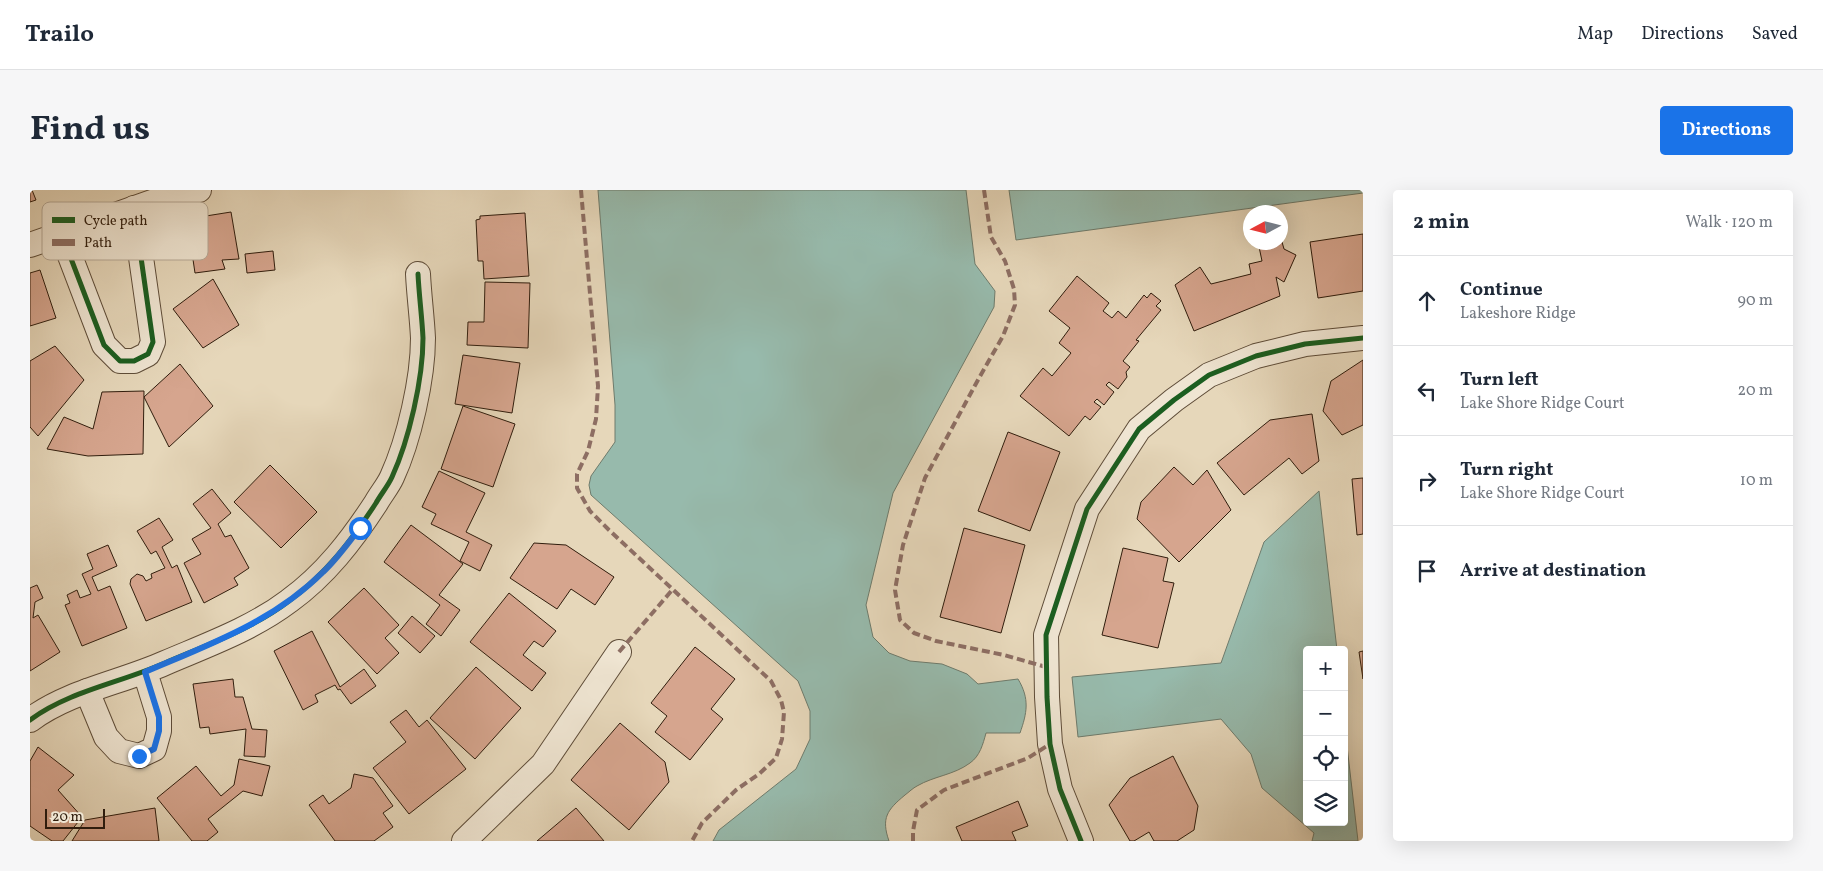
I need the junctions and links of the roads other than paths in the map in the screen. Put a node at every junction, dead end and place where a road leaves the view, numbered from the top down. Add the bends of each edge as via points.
1 (199, 190) edge
2 (152, 202) edge
3 (42, 242) edge
4 (30, 246) edge
5 (71, 260) edge
6 (141, 260) edge
7 (418, 274) dead end
8 (1363, 338) edge
9 (619, 652) dead end
10 (145, 672) junction
11 (87, 691) junction
12 (30, 720) edge
13 (464, 841) edge
14 (1082, 841) edge

1 - 2 street
3 - 4 street
5 - 6 street via 104,346 120,361 134,362 148,354 153,342
7 - 10 street via 423,339 417,392 406,440 392,478 360,528 324,572 289,602 246,628
8 - 14 street via 1305,344 1256,356 1209,375 1139,429 1086,509 1046,635 1050,744 1060,789
9 - 13 street via 543,764
10 - 11 street
10 - 11 street via 159,717 159,731 154,749 139,756 119,751 106,737
11 - 12 street via 46,708

